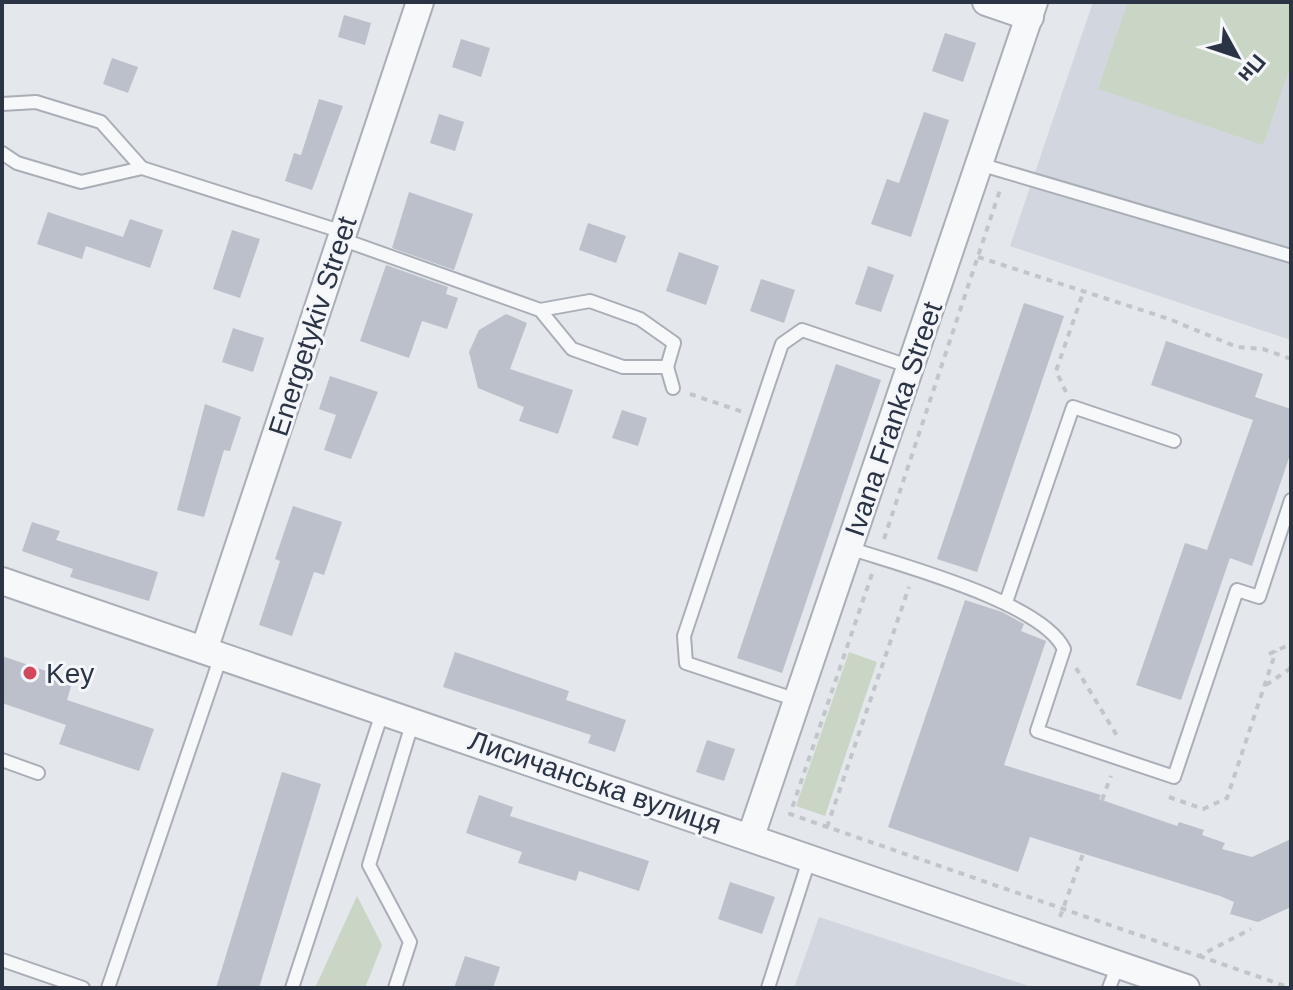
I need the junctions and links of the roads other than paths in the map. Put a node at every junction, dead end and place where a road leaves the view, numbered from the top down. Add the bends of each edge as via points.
1 (420, 2) edge
2 (986, 2) edge
3 (1032, 9) edge
4 (2, 104) edge
5 (2, 153) edge
6 (979, 164) junction
7 (142, 168) junction
8 (342, 235) junction
9 (1291, 256) edge
10 (540, 310) junction
11 (667, 367) junction
12 (911, 367) junction
13 (757, 371) dead end
14 (771, 376) junction
15 (673, 388) road end
16 (1174, 441) dead end
17 (1291, 500) edge
18 (849, 548) junction
19 (2, 581) edge
20 (1006, 602) junction
21 (213, 653) junction
22 (797, 700) junction
23 (383, 710) junction
24 (413, 721) junction
25 (2, 760) edge
26 (38, 773) dead end
27 (751, 836) junction
28 (810, 857) junction
29 (2, 960) edge
30 (1113, 977) edge
31 (83, 988) edge
32 (108, 988) edge
33 (292, 988) edge
34 (395, 988) edge
35 (768, 988) edge
36 (1186, 988) edge

1 - 8 street, Energetykiv Street
2 - 3 street
3 - 6 street, Ivana Franka Street
4 - 7 lane via 36,102 101,122
5 - 7 lane via 17,163 81,182
6 - 9 lane
6 - 12 street, Ivana Franka Street
7 - 8 lane
8 - 10 lane
8 - 21 street, Energetykiv Street
10 - 11 lane via 572,349 623,367
10 - 11 lane via 590,301 640,319 674,343
11 - 15 lane
12 - 14 lane via 802,330 782,344
12 - 18 street, Ivana Franka Street
13 - 14 lane
14 - 22 lane via 684,636 686,663
16 - 20 lane via 1073,407
17 - 20 lane via 1259,597 1237,590 1174,777 1037,731 1064,649 1058,635
18 - 20 lane
18 - 22 street, Ivana Franka Street
19 - 21 street, Лисичанська вулиця
21 - 23 street, Лисичанська вулиця
21 - 32 lane
22 - 27 street, Ivana Franka Street
23 - 24 street, Лисичанська вулиця
23 - 33 lane
24 - 27 street, Лисичанська вулиця
24 - 34 lane via 369,865 410,942
25 - 26 lane
27 - 28 street, Лисичанська вулиця
28 - 30 street, Лисичанська вулиця via 1051,942
28 - 35 lane
29 - 31 lane
30 - 36 street, Лисичанська вулиця

